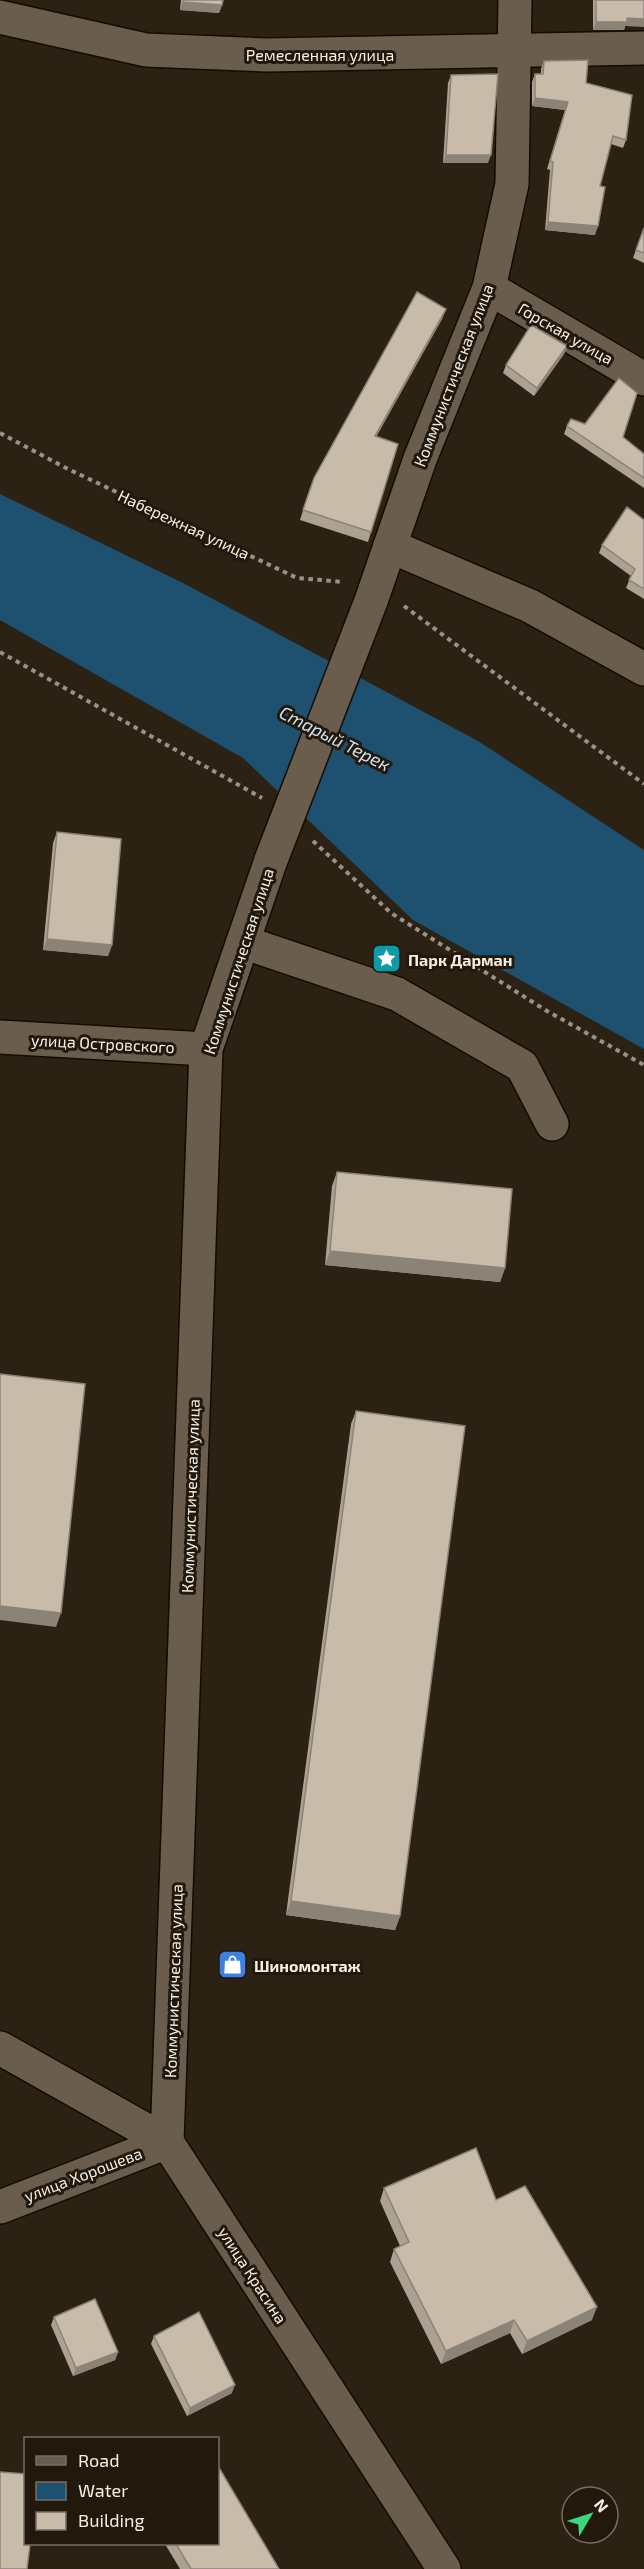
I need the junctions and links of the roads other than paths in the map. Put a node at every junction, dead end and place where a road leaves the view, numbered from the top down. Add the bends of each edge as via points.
1 (515, 0) edge
2 (0, 17) edge
3 (644, 48) edge
4 (513, 52) junction
5 (489, 288) junction
6 (644, 379) edge
7 (390, 546) junction
8 (644, 669) edge
9 (243, 942) junction
10 (0, 1037) edge
11 (206, 1049) junction
12 (552, 1124) dead end
13 (0, 2048) edge
14 (167, 2142) junction
15 (0, 2207) edge
16 (444, 2569) edge

1 - 4 street, Коммунистическая улица
2 - 4 street, Ремесленная улица via 146,50 267,55
3 - 4 street, Ремесленная улица
4 - 5 street, Коммунистическая улица via 512,184
5 - 6 street, Горская улица
5 - 7 street, Коммунистическая улица via 420,459
7 - 8 street via 530,606
7 - 9 street, Коммунистическая улица, bridge
9 - 11 street, Коммунистическая улица
9 - 12 street via 397,994 522,1066
10 - 11 street, улица Островского
11 - 14 street, Коммунистическая улица
13 - 14 street, улица Красина
14 - 15 street, улица Хорошева
14 - 16 street, улица Красина

